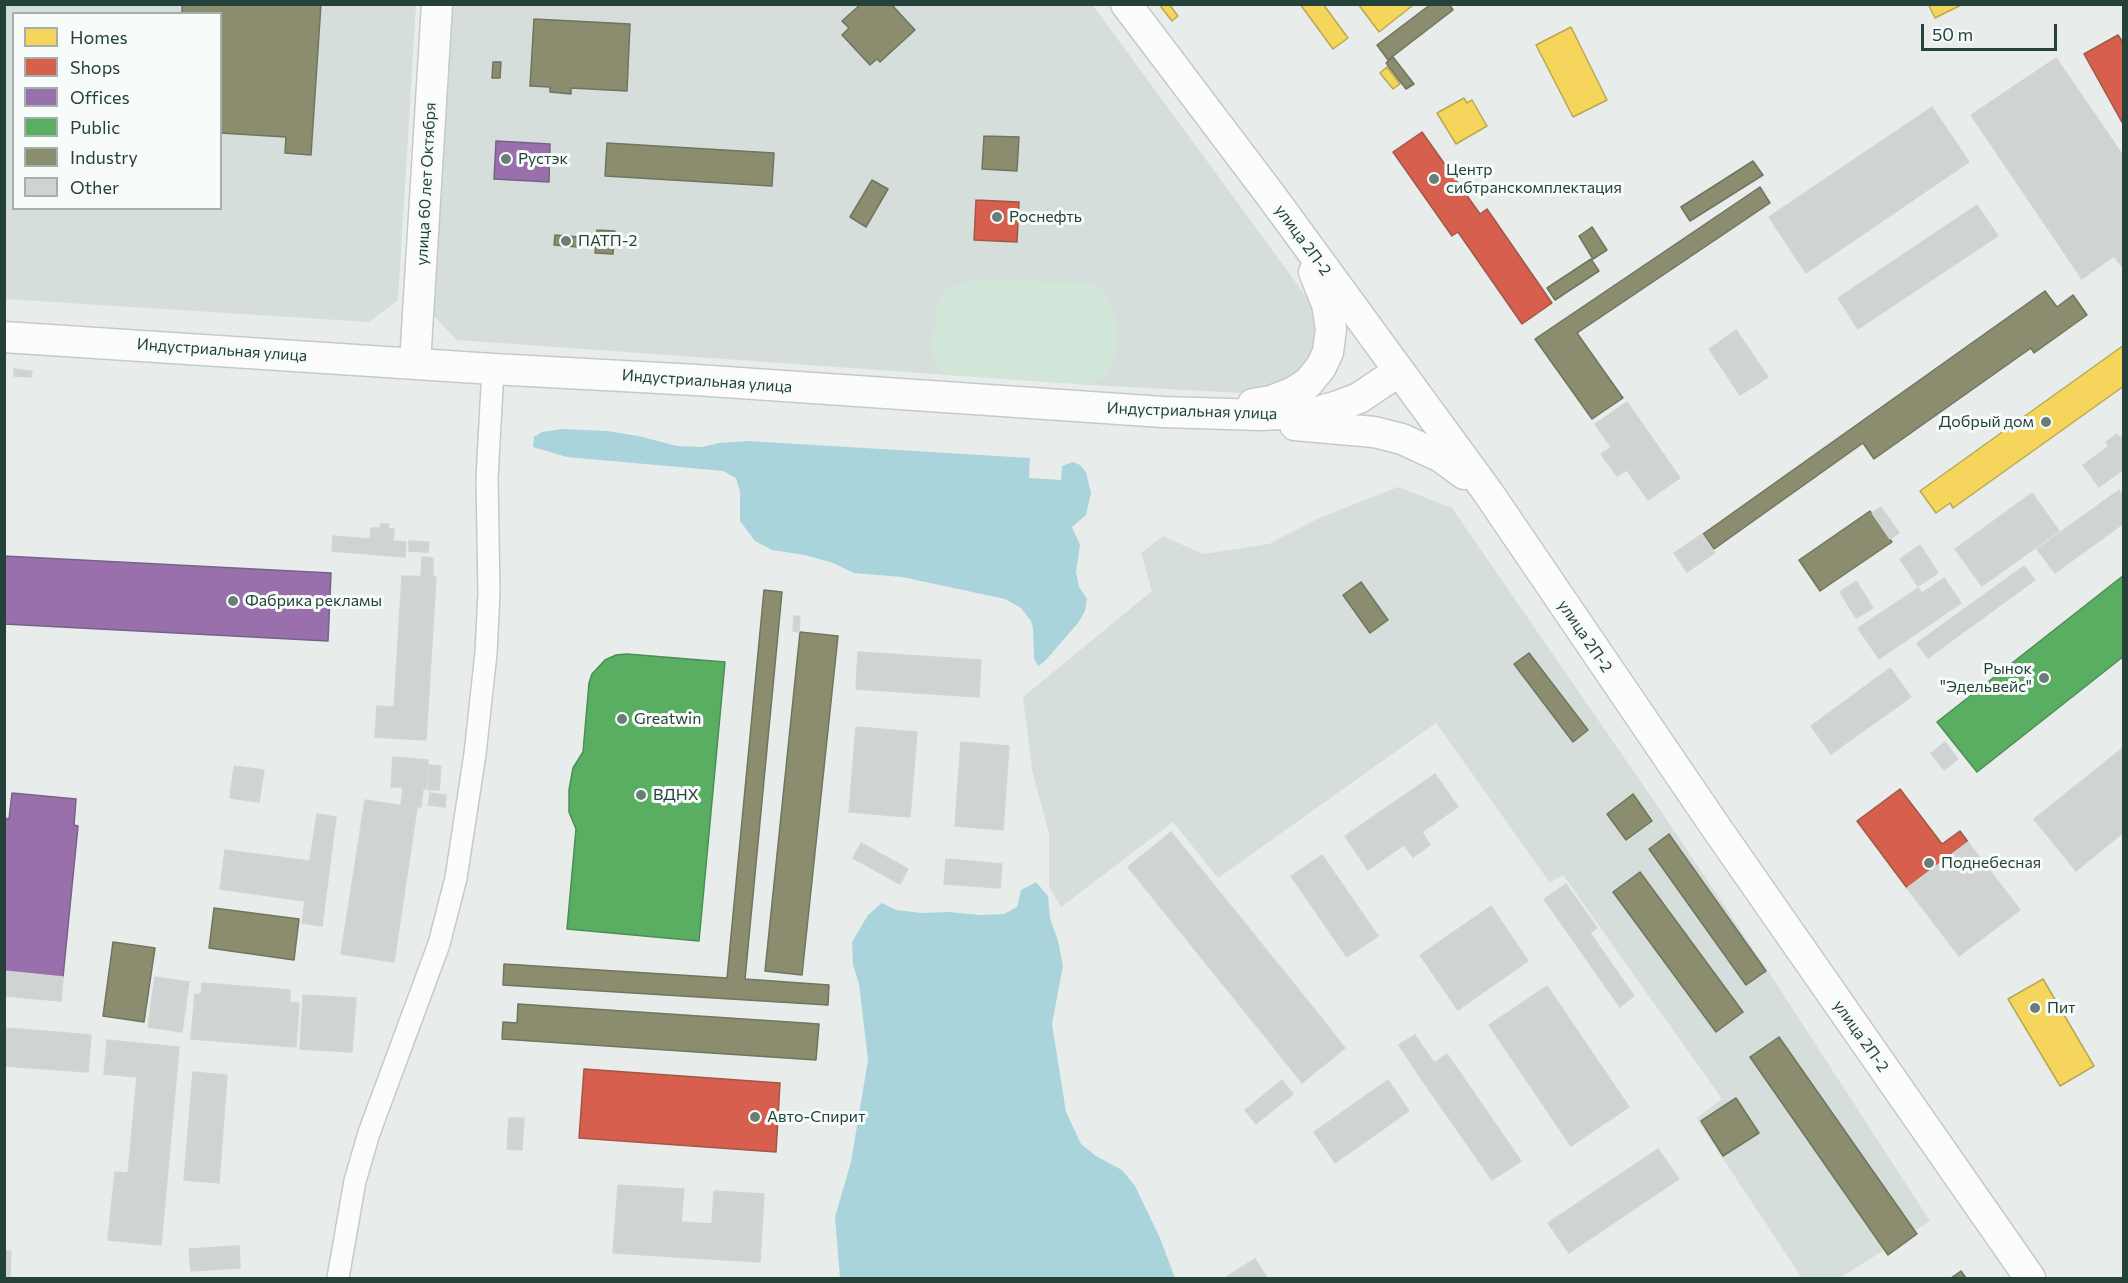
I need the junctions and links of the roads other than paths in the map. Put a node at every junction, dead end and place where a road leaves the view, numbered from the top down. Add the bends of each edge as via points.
1 (437, 4) edge
2 (1126, 4) edge
3 (1301, 238) junction
4 (4, 337) edge
5 (415, 363) junction
6 (493, 369) junction
7 (1399, 371) junction
8 (1163, 412) junction
9 (1487, 491) junction
10 (339, 1278) edge
11 (2030, 1278) edge

1 - 5 main road, улица 60 лет Октября
2 - 3 main road, улица 2П-2
3 - 7 main road, улица 2П-2
3 - 8 main road via 1327,304 1331,329 1321,367 1308,383 1271,401
4 - 5 main road, Индустриальная улица
5 - 6 main road, Индустриальная улица
6 - 8 main road, Индустриальная улица
6 - 10 street via 487,478 486,653 467,811 440,944 383,1091 355,1181
7 - 8 main road, Индустриальная улица via 1359,398 1317,412
7 - 9 main road, улица 2П-2
8 - 9 main road via 1374,432 1402,439 1441,457
9 - 11 main road, улица 2П-2

